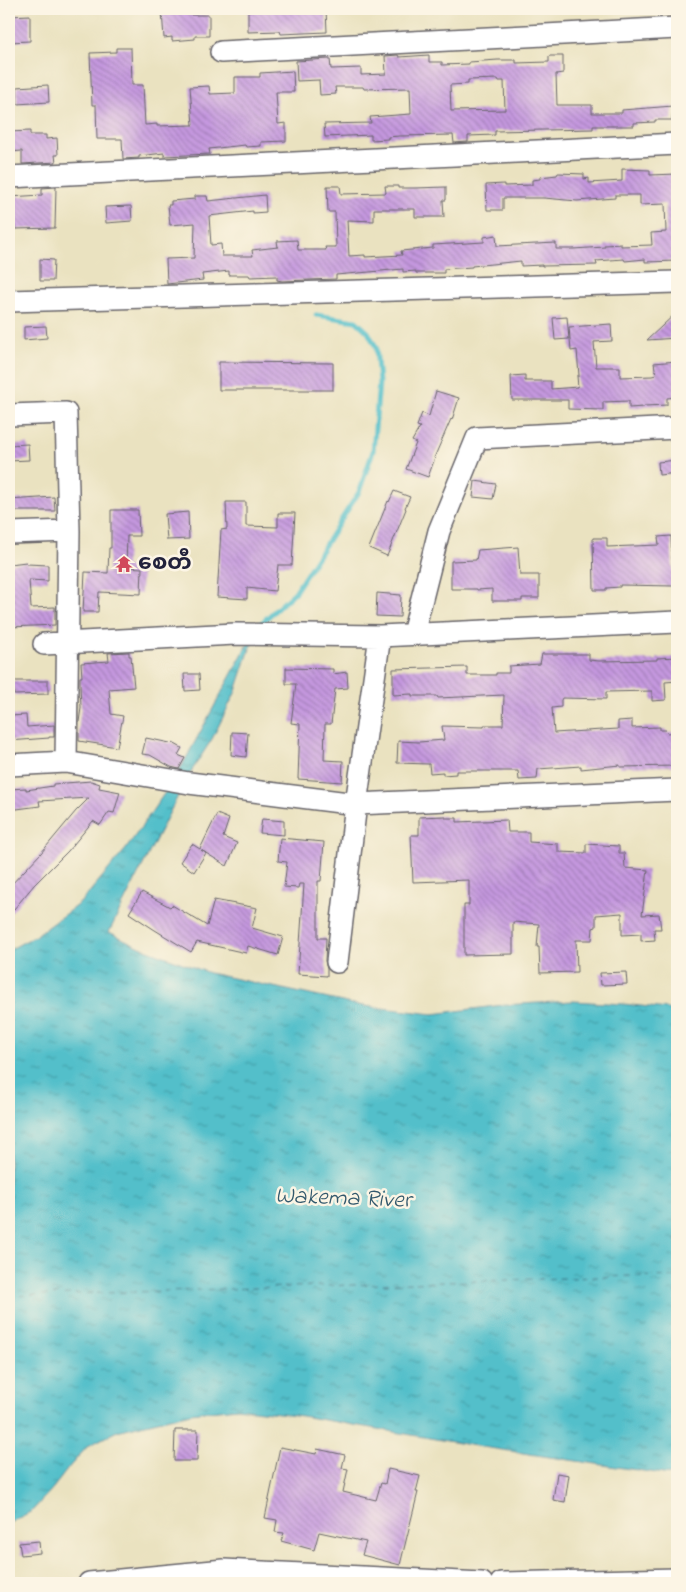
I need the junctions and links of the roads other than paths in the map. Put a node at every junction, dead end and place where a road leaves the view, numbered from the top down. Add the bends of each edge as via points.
1 (677, 28) edge
2 (221, 52) dead end
3 (677, 144) edge
4 (9, 177) edge
5 (677, 282) edge
6 (9, 300) edge
7 (9, 414) edge
8 (677, 428) edge
9 (69, 531) junction
10 (9, 533) edge
11 (677, 622) edge
12 (413, 634) junction
13 (380, 636) junction
14 (68, 642) junction
15 (44, 644) dead end
16 (66, 762) junction
17 (9, 765) edge
18 (677, 790) edge
19 (356, 804) junction
20 (337, 962) dead end
21 (293, 1578) edge
22 (677, 1579) edge
23 (89, 1583) edge
24 (482, 1583) edge
25 (501, 1583) edge

1 - 2 street
3 - 4 street
5 - 6 street
7 - 9 street via 66,413
8 - 12 street via 477,438 439,531
9 - 10 street
9 - 14 street
11 - 12 street
12 - 13 street
13 - 14 street via 235,634
13 - 19 street
14 - 15 street
14 - 16 street
16 - 17 street
16 - 19 street via 180,782
18 - 19 street
19 - 20 street
21 - 23 street via 224,1570
21 - 24 street
22 - 25 street

